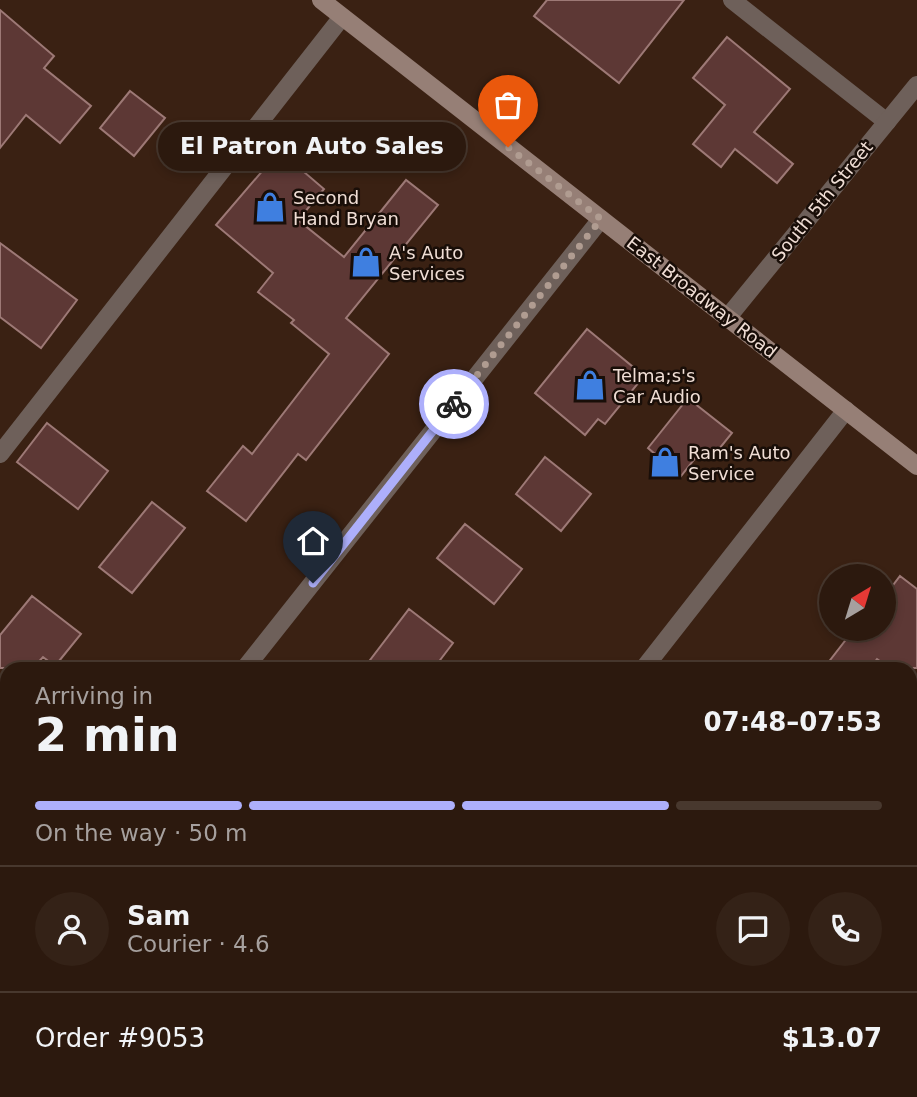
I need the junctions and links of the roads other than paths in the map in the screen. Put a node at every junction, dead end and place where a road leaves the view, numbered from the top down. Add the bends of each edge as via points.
1 (321, 0) edge
2 (732, 0) edge
3 (342, 17) junction
4 (917, 85) edge
5 (887, 122) junction
6 (601, 219) junction
7 (728, 317) junction
8 (846, 410) junction
9 (0, 454) edge
10 (917, 466) edge
11 (250, 662) edge
12 (649, 662) edge

1 - 3 main road, East Broadway Road
2 - 5 street
3 - 6 main road, East Broadway Road
3 - 9 street
4 - 5 street, South 5th Street
5 - 7 street, South 5th Street
6 - 7 main road, East Broadway Road
6 - 11 street
7 - 8 main road, East Broadway Road
8 - 10 main road, East Broadway Road
8 - 12 street

